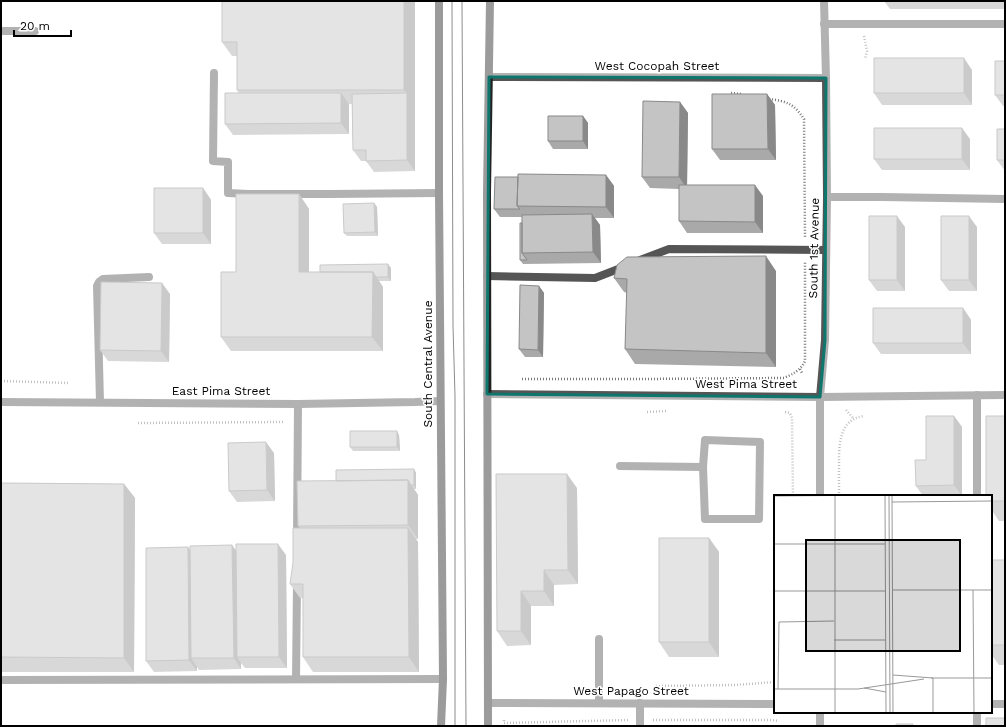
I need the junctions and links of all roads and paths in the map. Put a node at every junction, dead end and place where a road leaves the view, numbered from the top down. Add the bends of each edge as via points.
1 (439, 1) edge
2 (490, 1) edge
3 (824, 1) edge
4 (824, 24) junction
5 (1005, 24) edge
6 (35, 31) dead end
7 (1, 32) edge
8 (214, 73) dead end
9 (489, 77) junction
10 (826, 78) junction
11 (439, 193) junction
12 (827, 197) junction
13 (1005, 199) edge
14 (826, 250) junction
15 (487, 276) junction
16 (149, 277) dead end
17 (800, 369) dead end
18 (802, 373) dead end
19 (1, 381) edge
20 (69, 383) dead end
21 (487, 394) junction
22 (976, 395) junction
23 (1005, 395) edge
24 (820, 397) junction
25 (440, 401) junction
26 (1, 402) edge
27 (100, 402) junction
28 (298, 404) junction
29 (846, 410) dead end
30 (864, 416) dead end
31 (854, 419) junction
32 (285, 422) dead end
33 (138, 423) dead end
34 (620, 466) dead end
35 (704, 467) junction
36 (820, 495) edge
37 (839, 495) edge
38 (976, 495) edge
39 (297, 547) edge
40 (297, 578) edge
41 (599, 639) dead end
42 (443, 679) junction
43 (1, 680) edge
44 (296, 680) junction
45 (774, 682) edge
46 (656, 686) dead end
47 (488, 703) junction
48 (599, 703) junction
49 (640, 703) junction
50 (774, 704) edge
51 (992, 704) edge
52 (1005, 704) edge
53 (820, 713) edge
54 (976, 713) edge
55 (441, 726) edge
56 (488, 726) edge
57 (640, 726) edge
58 (820, 726) edge
59 (976, 726) edge

1 - 11 main road, South Central Avenue
2 - 9 main road
3 - 4 street, South 1st Avenue
4 - 5 street
4 - 10 street, South 1st Avenue
6 - 7 street
8 - 11 street via 213,161 228,162 228,193
9 - 10 street, West Cocopah Street
9 - 15 main road
10 - 12 street, South 1st Avenue
11 - 25 main road, South Central Avenue
12 - 13 street
12 - 14 street, South 1st Avenue
14 - 15 street via 669,249 595,278
14 - 24 street, South 1st Avenue via 825,340
15 - 21 main road
16 - 27 street via 103,279 97,286
17 - 18 path
19 - 20 path
21 - 24 street, West Pima Street
21 - 47 main road
22 - 23 street, West Pima Street
22 - 24 street, West Pima Street
22 - 38 street
24 - 36 street, South 1st Avenue
25 - 28 street, East Pima Street
25 - 42 main road, South Central Avenue
26 - 27 street, East Pima Street
27 - 28 street, East Pima Street
28 - 39 street
29 - 31 path
30 - 31 path
31 - 37 path via 846,426 839,446
32 - 33 path
34 - 35 street
35 - 35 street via 704,519 758,519 760,442 704,440
40 - 44 street
41 - 48 street
42 - 44 street
42 - 55 main road, South Central Avenue
43 - 44 street
45 - 46 path
47 - 48 street, West Papago Street
47 - 56 main road
48 - 49 street, West Papago Street
49 - 50 street, West Papago Street
49 - 57 street
51 - 52 street
53 - 58 street
54 - 59 street

